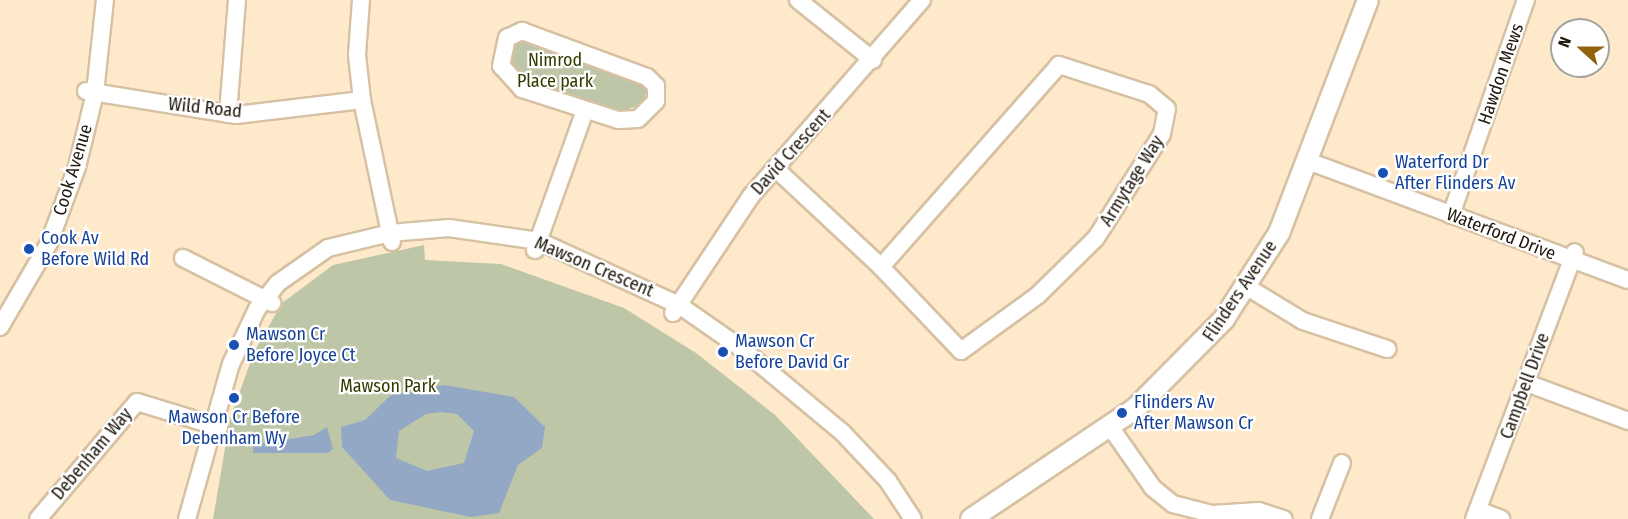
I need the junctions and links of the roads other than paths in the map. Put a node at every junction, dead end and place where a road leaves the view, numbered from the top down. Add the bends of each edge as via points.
1 (94, 0) edge
2 (105, 0) edge
3 (237, 0) edge
4 (361, 0) edge
5 (798, 0) edge
6 (922, 0) edge
7 (1368, 0) edge
8 (1380, 0) edge
9 (1526, 0) edge
10 (873, 60) junction
11 (90, 92) junction
12 (362, 100) junction
13 (584, 113) junction
14 (228, 114) junction
15 (1315, 158) junction
16 (776, 169) junction
17 (1453, 211) junction
18 (391, 238) junction
19 (537, 246) junction
20 (1573, 256) junction
21 (183, 258) dead end
22 (881, 267) junction
23 (1628, 272) edge
24 (1628, 280) edge
25 (1251, 290) junction
26 (269, 300) junction
27 (0, 309) edge
28 (676, 309) junction
29 (0, 327) edge
30 (1387, 349) dead end
31 (1527, 383) junction
32 (1628, 422) edge
33 (215, 425) junction
34 (1114, 432) junction
35 (1342, 463) dead end
36 (1476, 514) edge
37 (38, 519) edge
38 (187, 519) edge
39 (197, 519) edge
40 (901, 519) edge
41 (913, 519) edge
42 (971, 519) edge
43 (991, 519) edge
44 (1284, 519) edge
45 (1320, 519) edge
46 (1501, 519) edge

1 - 11 street, Cook Avenue
2 - 11 street, Cook Avenue
3 - 14 street
4 - 12 street via 357,55
5 - 10 street
6 - 10 street, David Crescent
7 - 15 main road, Flinders Avenue
8 - 15 main road, Flinders Avenue
9 - 17 street, Hawdon Mews
10 - 16 street, David Crescent
11 - 14 street, Wild Road
11 - 27 street, Cook Avenue via 52,207
11 - 29 street, Cook Avenue via 64,206 32,276
12 - 14 street, Wild Road
12 - 18 street
13 - 13 street via 638,119 656,101 656,86 647,77 556,41 513,33 502,47 504,74 522,89
13 - 19 street
15 - 17 street, Waterford Drive
15 - 25 main road, Flinders Avenue
16 - 22 street, Armytage Way
16 - 28 street, David Crescent via 731,224
17 - 20 street, Waterford Drive
18 - 19 street, Mawson Crescent via 463,237
18 - 26 street, Mawson Crescent via 327,258
19 - 28 street, Mawson Crescent
20 - 23 street, Waterford Drive
20 - 24 street, Waterford Drive
20 - 31 street, Campbell Drive
21 - 26 street
22 - 22 street, Armytage Way via 1059,65 1149,94 1167,109 1162,134 1096,238 1038,295 970,347 961,351 949,345
25 - 30 street via 1303,321
25 - 34 main road, Flinders Avenue via 1199,350
26 - 33 street, Mawson Crescent
28 - 40 street, Mawson Crescent via 834,437 885,493
28 - 41 street, Mawson Crescent via 742,349 842,432 888,481
31 - 32 street
31 - 36 street, Campbell Drive
33 - 37 street, Debenham Way via 145,401 129,405
33 - 38 street, Mawson Crescent
33 - 39 street, Mawson Crescent
34 - 42 main road, Flinders Avenue
34 - 43 main road, Flinders Avenue
34 - 44 street via 1153,488 1173,504 1212,514 1259,511
35 - 45 street
36 - 46 street

